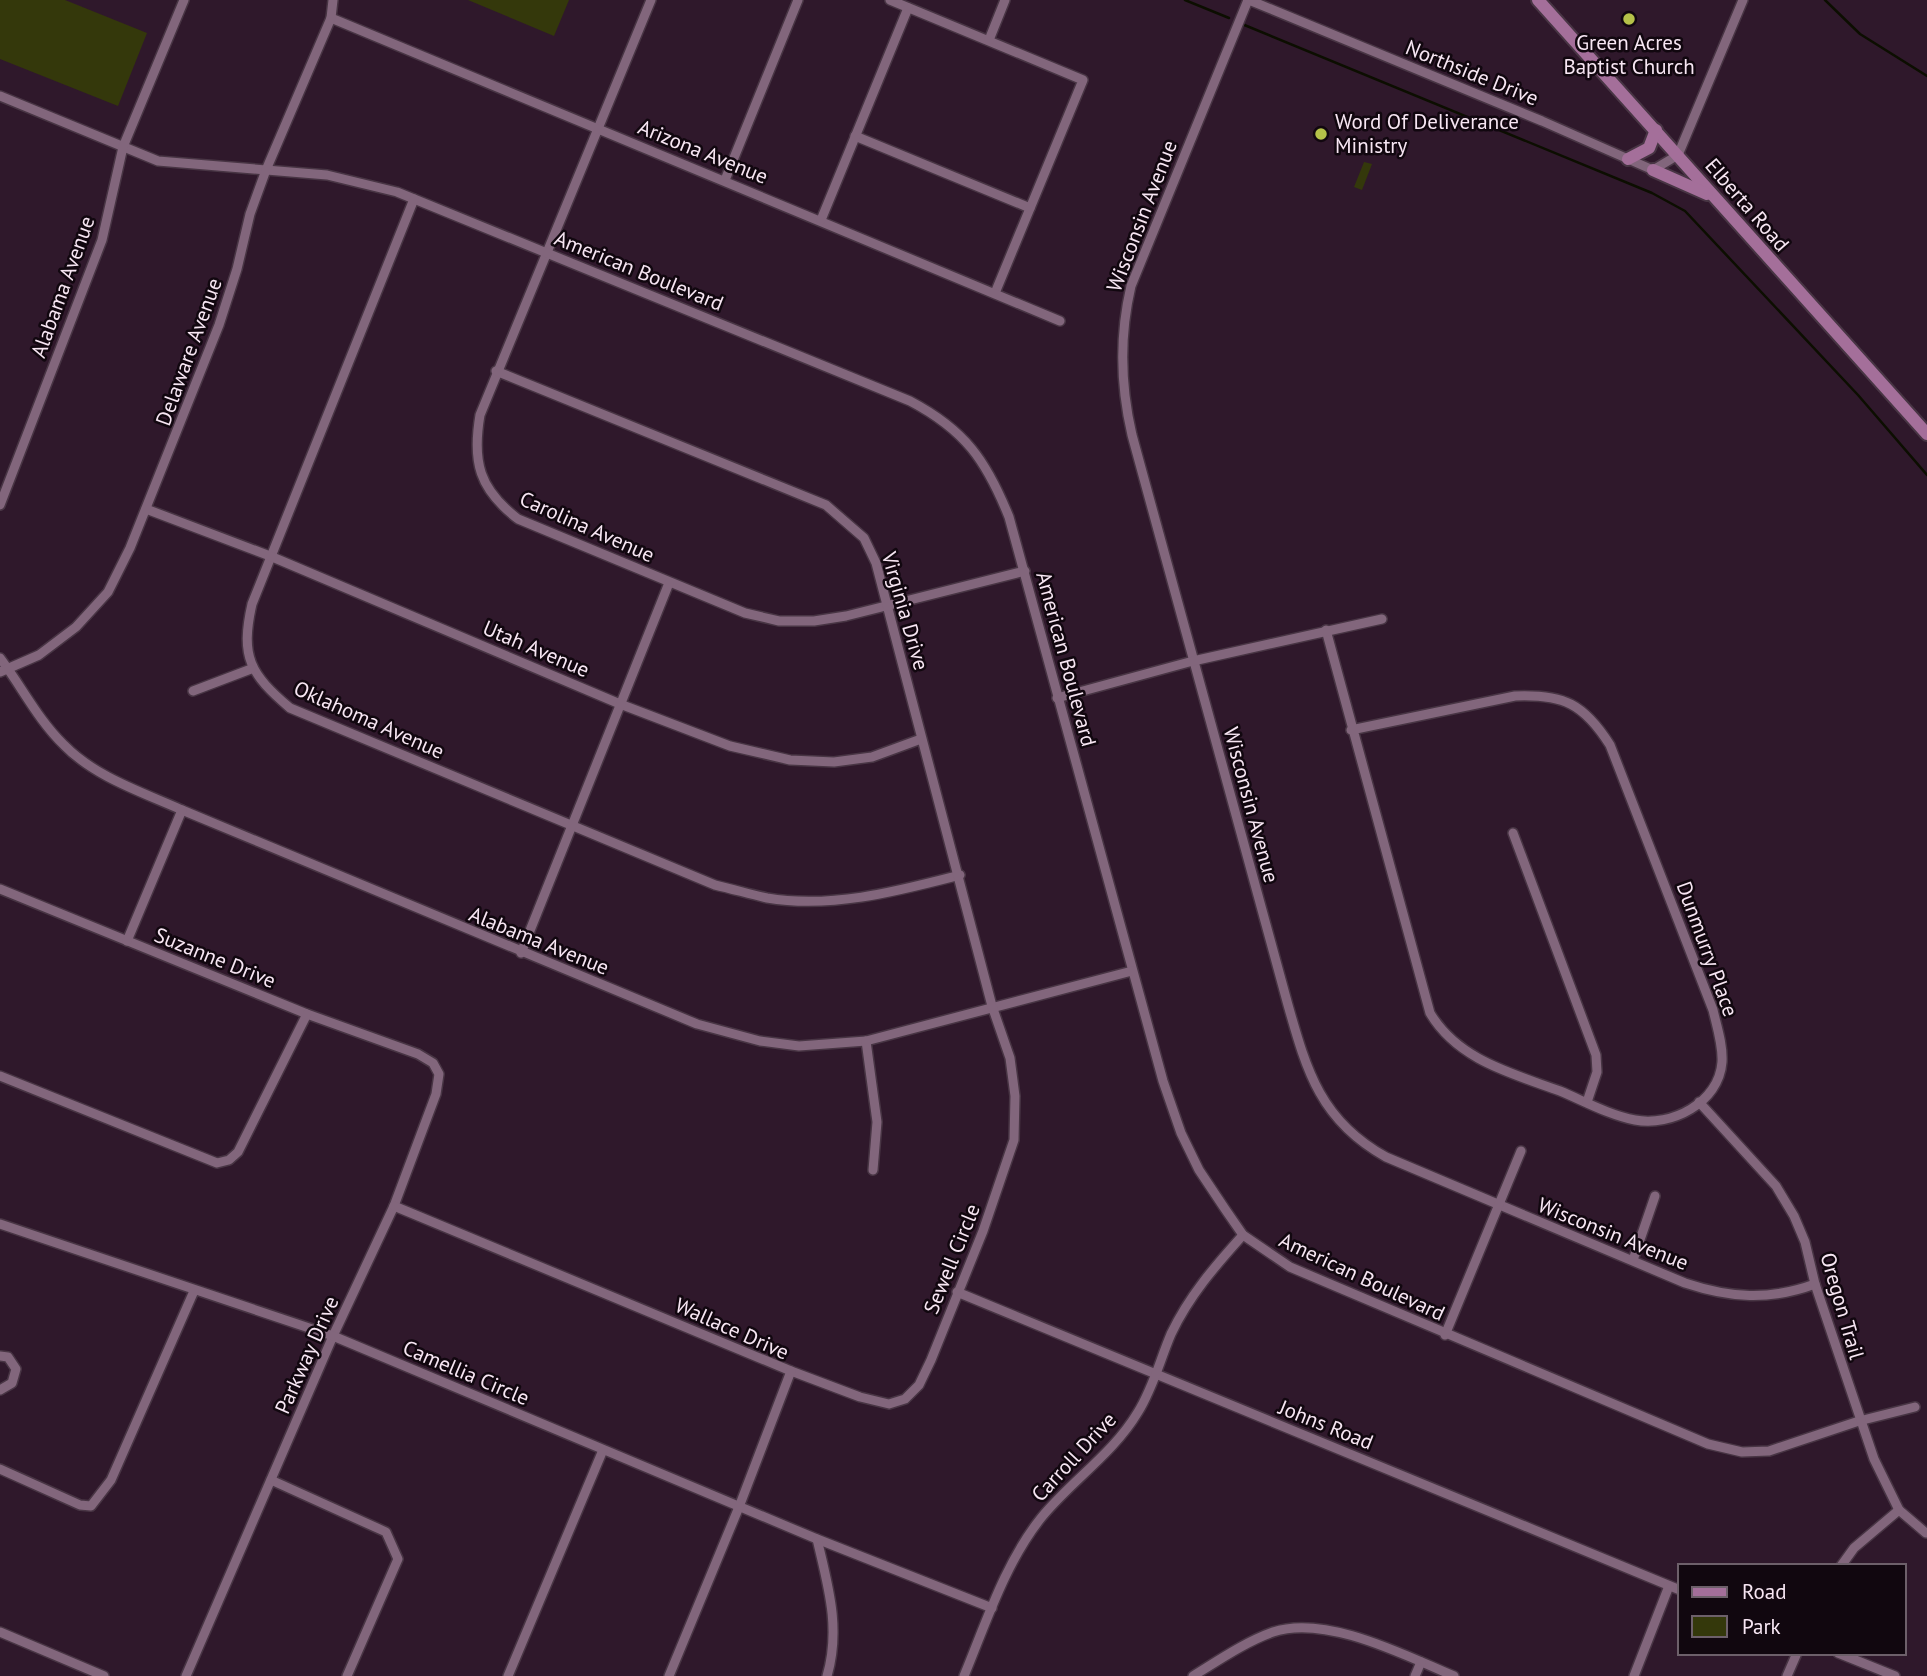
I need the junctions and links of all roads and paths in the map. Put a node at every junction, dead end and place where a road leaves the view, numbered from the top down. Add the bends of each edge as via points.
1 (184, 0) edge
2 (333, 0) edge
3 (651, 0) edge
4 (798, 0) edge
5 (890, 0) edge
6 (1005, 0) edge
7 (1249, 0) edge
8 (1538, 0) edge
9 (1743, 0) edge
10 (908, 8) junction
11 (331, 18) junction
12 (989, 40) junction
13 (0, 96) edge
14 (598, 128) junction
15 (1656, 130) junction
16 (855, 136) junction
17 (123, 147) junction
18 (1678, 155) junction
19 (1628, 159) junction
20 (266, 170) junction
21 (1653, 170) junction
22 (725, 180) junction
23 (1712, 196) junction
24 (414, 199) junction
25 (1030, 208) junction
26 (821, 220) junction
27 (545, 251) junction
28 (995, 293) junction
29 (1060, 321) dead end
30 (496, 371) junction
31 (1927, 434) edge
32 (0, 505) edge
33 (146, 509) junction
34 (271, 556) junction
35 (1025, 571) junction
36 (669, 583) junction
37 (887, 605) junction
38 (1382, 619) dead end
39 (1325, 630) junction
40 (0, 658) edge
41 (1194, 661) junction
42 (251, 669) junction
43 (4, 670) edge
44 (193, 691) dead end
45 (1057, 698) junction
46 (620, 704) junction
47 (1351, 730) junction
48 (921, 739) junction
49 (182, 810) junction
50 (569, 826) junction
51 (1513, 833) dead end
52 (960, 875) junction
53 (0, 889) edge
54 (127, 941) junction
55 (520, 953) junction
56 (1132, 971) junction
57 (992, 1006) junction
58 (307, 1014) junction
59 (866, 1041) junction
60 (418, 1054) joint
61 (0, 1076) edge
62 (1587, 1102) junction
63 (1699, 1102) junction
64 (1521, 1151) dead end
65 (873, 1170) dead end
66 (1655, 1196) dead end
67 (394, 1206) junction
68 (1499, 1206) junction
69 (0, 1224) edge
70 (1243, 1235) junction
71 (1633, 1260) junction
72 (1815, 1284) junction
73 (194, 1291) junction
74 (957, 1292) junction
75 (333, 1335) junction
76 (1445, 1335) junction
77 (0, 1356) edge
78 (791, 1371) junction
79 (1154, 1373) junction
80 (0, 1390) edge
81 (1915, 1407) dead end
82 (1859, 1421) junction
83 (603, 1450) junction
84 (0, 1469) edge
85 (271, 1480) junction
86 (739, 1507) junction
87 (1899, 1510) junction
88 (1926, 1533) edge
89 (817, 1539) junction
90 (1842, 1564) edge
91 (1669, 1586) junction
92 (1678, 1589) edge
93 (992, 1608) junction
94 (0, 1632) edge
95 (1796, 1655) edge
96 (1843, 1655) edge
97 (1421, 1662) junction
98 (104, 1676) edge
99 (186, 1676) edge
100 (347, 1676) edge
101 (508, 1676) edge
102 (669, 1676) edge
103 (827, 1676) edge
104 (964, 1676) edge
105 (1193, 1676) edge
106 (1415, 1676) edge
107 (1454, 1676) edge
108 (1633, 1676) edge
109 (1787, 1676) edge
110 (1895, 1676) edge

1 - 17 street, Alabama Avenue
2 - 11 street, Delaware Avenue
3 - 14 street, Carolina Avenue
4 - 22 street
5 - 10 street
6 - 12 street
7 - 19 street, Northside Drive
7 - 41 street, Wisconsin Avenue via 1131,286 1121,342 1127,414
8 - 15 street, Elberta Road
9 - 18 street
10 - 12 street
10 - 16 street
11 - 14 street, Arizona Avenue
11 - 20 street, Delaware Avenue
12 - 25 street via 1083,80
13 - 17 street, American Boulevard
14 - 22 street, Arizona Avenue
14 - 27 street, Carolina Avenue
15 - 18 street, Elberta Road
15 - 19 street via 1649,148
16 - 25 street
16 - 26 street
17 - 20 street, American Boulevard via 158,161
17 - 32 street, Alabama Avenue via 102,240
18 - 21 street
18 - 23 street, Elberta Road
19 - 21 street, Northside Drive
20 - 24 street, American Boulevard via 373,184
20 - 33 street, Delaware Avenue via 219,325
21 - 23 street
22 - 26 street, Arizona Avenue
23 - 31 street, Elberta Road
24 - 27 street, American Boulevard
24 - 34 street
25 - 28 street
26 - 28 street, Arizona Avenue
27 - 30 street, Carolina Avenue
27 - 35 street, American Boulevard via 938,415 962,435 997,486
28 - 29 street, Arizona Avenue
30 - 36 street, Carolina Avenue via 475,444 481,476 497,503 518,519
30 - 37 street, Virginia Drive via 826,505 864,538
33 - 34 street, Utah Avenue
33 - 43 street, Delaware Avenue via 108,593 58,641
34 - 42 street via 251,604
34 - 46 street, Utah Avenue
35 - 37 street, Carolina Avenue
35 - 45 street, American Boulevard
36 - 37 street, Carolina Avenue via 745,613 779,621 814,621
36 - 46 street
37 - 48 street, Virginia Drive
38 - 39 street
39 - 41 street
39 - 47 street, Dunmurry Place
40 - 43 street, Alabama Avenue
41 - 45 street
41 - 68 street, Wisconsin Avenue via 1312,1084 1361,1144
42 - 44 street
42 - 50 street, Oklahoma Avenue via 290,708
43 - 49 street, Alabama Avenue via 40,718 83,762
45 - 56 street, American Boulevard
46 - 48 street, Utah Avenue via 730,746 790,760 834,762 872,757
46 - 50 street
47 - 62 street, Dunmurry Place via 1430,1013 1438,1027 1468,1053
47 - 63 street, Dunmurry Place via 1515,696 1542,695 1586,711 1610,745 1713,1010 1722,1066 1711,1092
48 - 52 street, Virginia Drive
49 - 54 street
49 - 55 street, Alabama Avenue
50 - 52 street, Oklahoma Avenue via 715,885 769,898 839,900 886,894
50 - 55 street
51 - 62 street via 1596,1055 1597,1072
52 - 57 street, Virginia Drive
53 - 54 street, Suzanne Drive
54 - 58 street, Suzanne Drive
55 - 59 street, Alabama Avenue via 697,1024 760,1041 799,1046
56 - 57 street, Alabama Avenue
56 - 70 street, American Boulevard via 1181,1133 1199,1170
57 - 59 street, Alabama Avenue
57 - 74 street, Sewell Circle via 1010,1058 1014,1140
58 - 60 street, Suzanne Drive
58 - 61 street via 238,1152 217,1163
59 - 65 street via 877,1122
60 - 67 street, Parkway Drive via 433,1063 439,1074 436,1094
62 - 63 street, Dunmurry Place via 1633,1120 1661,1122
63 - 72 street, Oregon Trail via 1776,1186 1805,1242
64 - 68 street
66 - 71 street
67 - 75 street, Parkway Drive
67 - 78 street, Wallace Drive
68 - 71 street, Wisconsin Avenue
68 - 76 street
69 - 73 street, Camellia Circle
70 - 76 street, American Boulevard via 1290,1267
70 - 79 street, Carroll Drive via 1192,1296
71 - 72 street, Wisconsin Avenue via 1714,1293 1743,1297 1771,1296
72 - 82 street, Oregon Trail
73 - 75 street, Camellia Circle
73 - 84 street via 111,1480 91,1506
74 - 78 street, Sewell Circle via 919,1385 905,1399 889,1404 860,1397
74 - 79 street, Johns Road
75 - 83 street, Camellia Circle
75 - 85 street, Parkway Drive
76 - 82 street, American Boulevard via 1708,1444 1742,1452 1800,1443
77 - 80 street via 13,1363 16,1377
78 - 86 street, Wallace Drive
79 - 91 street, Johns Road
79 - 93 street, Carroll Drive via 1137,1415 1040,1519
81 - 82 street, American Boulevard
82 - 87 street, Oregon Trail
83 - 86 street, Camellia Circle
83 - 101 street
85 - 99 street, Parkway Drive
85 - 100 street via 386,1532 394,1542 398,1559
86 - 89 street
86 - 102 street
87 - 88 street, Oregon Trail
87 - 90 street via 1854,1548
89 - 93 street
89 - 103 street via 834,1619 835,1641
91 - 92 street, Johns Road
91 - 108 street
93 - 104 street, Carroll Drive
94 - 98 street
95 - 109 street
96 - 110 street
97 - 105 street via 1346,1634 1314,1628 1276,1631 1253,1640
97 - 106 street
97 - 107 street

